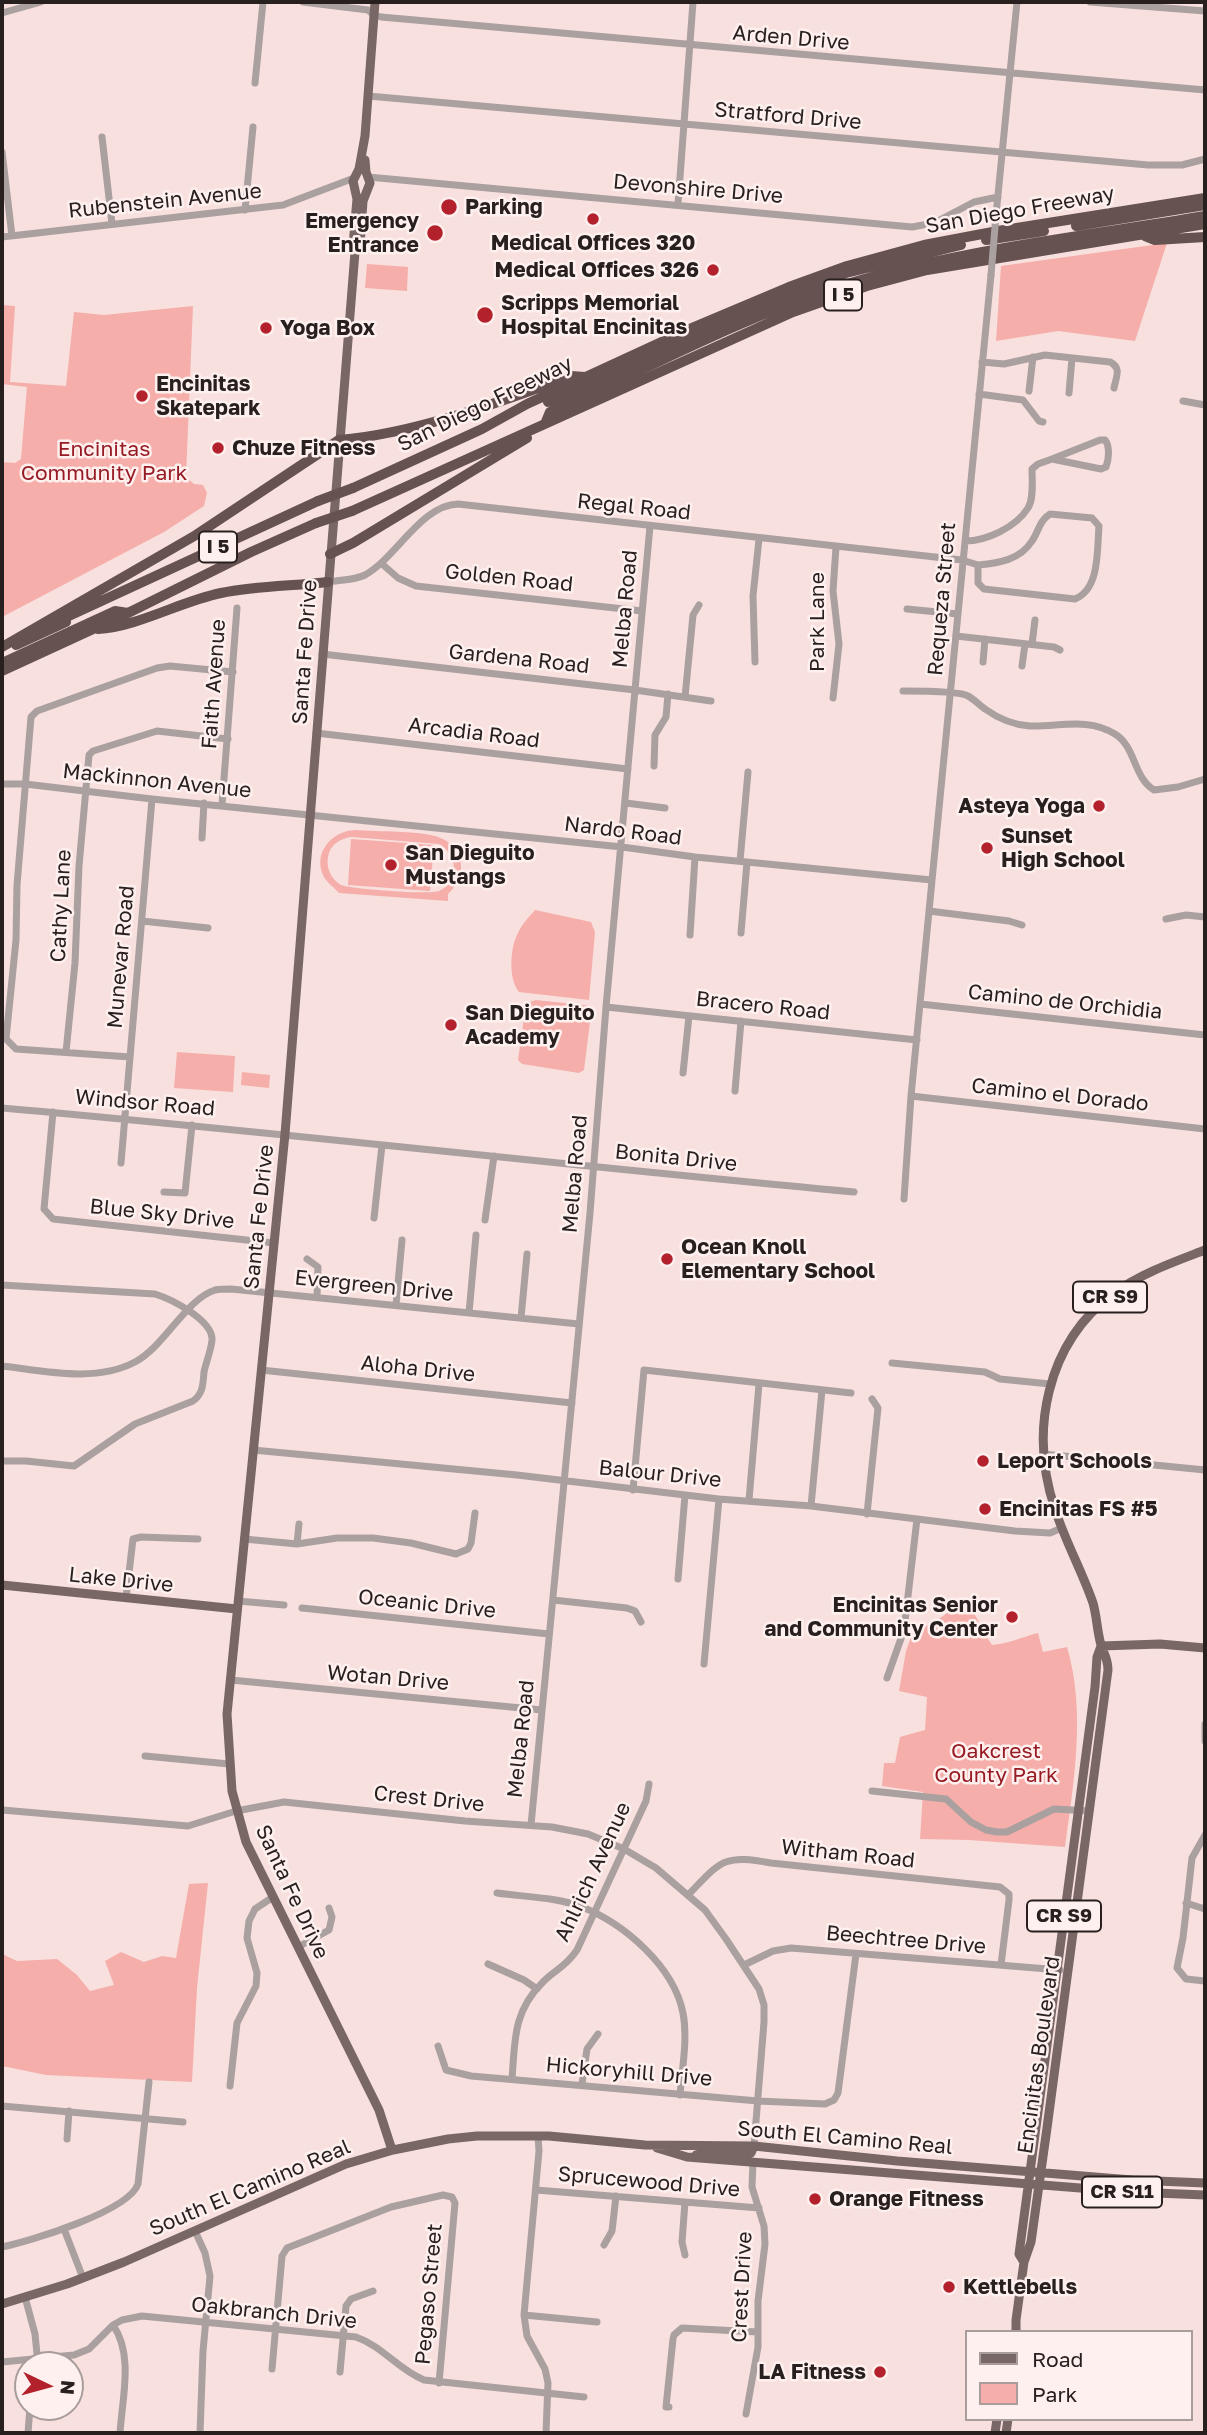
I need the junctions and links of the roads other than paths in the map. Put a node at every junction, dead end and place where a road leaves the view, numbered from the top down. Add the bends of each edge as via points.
1 (41, 2) edge
2 (263, 2) edge
3 (303, 2) edge
4 (375, 2) edge
5 (693, 2) edge
6 (1017, 2) edge
7 (1090, 2) edge
8 (1205, 11) edge
9 (2, 13) edge
10 (374, 15) junction
11 (691, 46) junction
12 (1010, 74) junction
13 (255, 83) dead end
14 (1205, 90) edge
15 (368, 96) junction
16 (685, 124) junction
17 (253, 127) dead end
18 (102, 137) dead end
19 (2, 152) edge
20 (1002, 153) junction
21 (1205, 159) edge
22 (361, 182) junction
23 (1205, 192) edge
24 (998, 197) junction
25 (1205, 198) edge
26 (678, 204) junction
27 (1205, 205) edge
28 (245, 210) junction
29 (1205, 216) edge
30 (1072, 220) junction
31 (112, 224) junction
32 (1205, 224) edge
33 (1141, 235) junction
34 (2, 236) edge
35 (12, 236) junction
36 (1205, 237) edge
37 (1032, 357) junction
38 (1072, 358) junction
39 (982, 362) junction
40 (586, 377) junction
41 (1114, 388) dead end
42 (1029, 391) dead end
43 (1069, 393) dead end
44 (979, 394) junction
45 (1183, 401) dead end
46 (527, 404) junction
47 (1205, 405) edge
48 (563, 415) junction
49 (1043, 422) dead end
50 (545, 424) junction
51 (339, 440) junction
52 (1052, 458) junction
53 (650, 526) junction
54 (759, 539) junction
55 (965, 541) junction
56 (836, 547) junction
57 (330, 554) junction
58 (962, 560) junction
59 (381, 563) junction
60 (978, 565) junction
61 (328, 582) junction
62 (699, 605) dead end
63 (237, 608) dead end
64 (907, 609) dead end
65 (642, 611) junction
66 (128, 613) junction
67 (958, 614) junction
68 (1035, 620) dead end
69 (94, 629) junction
70 (956, 636) junction
71 (985, 639) junction
72 (1029, 644) junction
73 (2, 649) edge
74 (1060, 650) dead end
75 (322, 654) junction
76 (755, 662) dead end
77 (983, 662) dead end
78 (2, 663) edge
79 (1023, 666) dead end
80 (2, 671) edge
81 (233, 672) junction
82 (635, 690) junction
83 (903, 691) dead end
84 (951, 692) junction
85 (668, 694) junction
86 (685, 697) junction
87 (833, 698) dead end
88 (711, 701) dead end
89 (316, 733) junction
90 (228, 739) junction
91 (654, 766) dead end
92 (628, 769) junction
93 (748, 772) dead end
94 (1205, 779) edge
95 (2, 784) edge
96 (25, 784) junction
97 (87, 791) junction
98 (152, 799) junction
99 (204, 803) junction
100 (626, 803) junction
101 (222, 805) junction
102 (665, 808) dead end
103 (309, 815) junction
104 (202, 838) dead end
105 (622, 847) junction
106 (695, 857) junction
107 (744, 862) junction
108 (932, 880) junction
109 (929, 911) junction
110 (1205, 917) edge
111 (1166, 919) dead end
112 (142, 921) junction
113 (1022, 925) dead end
114 (208, 928) dead end
115 (741, 933) dead end
116 (690, 935) dead end
117 (920, 1003) junction
118 (606, 1007) junction
119 (689, 1016) junction
120 (741, 1021) junction
121 (1205, 1035) edge
122 (917, 1040) junction
123 (66, 1052) junction
124 (130, 1058) junction
125 (683, 1073) dead end
126 (735, 1091) dead end
127 (911, 1096) junction
128 (2, 1108) edge
129 (52, 1112) junction
130 (125, 1119) junction
131 (192, 1125) junction
132 (1205, 1129) edge
133 (285, 1134) junction
134 (382, 1145) junction
135 (495, 1156) junction
136 (121, 1163) dead end
137 (593, 1167) junction
138 (164, 1192) dead end
139 (854, 1192) dead end
140 (904, 1199) dead end
141 (374, 1218) dead end
142 (485, 1220) dead end
143 (476, 1235) dead end
144 (402, 1240) dead end
145 (274, 1242) junction
146 (1205, 1250) edge
147 (527, 1254) dead end
148 (307, 1259) dead end
149 (2, 1284) edge
150 (269, 1292) junction
151 (317, 1297) junction
152 (396, 1305) junction
153 (188, 1310) junction
154 (469, 1313) junction
155 (521, 1318) junction
156 (579, 1324) junction
157 (892, 1363) dead end
158 (2, 1366) edge
159 (261, 1370) junction
160 (759, 1384) junction
161 (1050, 1384) junction
162 (822, 1390) junction
163 (851, 1393) dead end
164 (872, 1399) dead end
165 (572, 1403) junction
166 (253, 1450) junction
167 (1043, 1454) junction
168 (2, 1461) edge
169 (1205, 1470) edge
170 (565, 1480) junction
171 (633, 1490) junction
172 (685, 1495) junction
173 (719, 1499) junction
174 (749, 1500) junction
175 (811, 1506) junction
176 (475, 1513) dead end
177 (867, 1514) junction
178 (917, 1519) junction
179 (299, 1524) dead end
180 (1062, 1528) junction
181 (198, 1539) dead end
182 (244, 1539) junction
183 (297, 1544) junction
184 (678, 1579) dead end
185 (2, 1585) edge
186 (125, 1598) junction
187 (553, 1600) junction
188 (237, 1605) junction
189 (284, 1605) dead end
190 (302, 1608) dead end
191 (640, 1622) dead end
192 (549, 1634) junction
193 (1101, 1646) junction
194 (1205, 1648) edge
195 (704, 1664) dead end
196 (887, 1678) dead end
197 (231, 1680) junction
198 (542, 1710) junction
199 (1205, 1724) edge
200 (1205, 1741) edge
201 (145, 1756) dead end
202 (229, 1764) junction
203 (649, 1784) dead end
204 (872, 1791) dead end
205 (2, 1810) edge
206 (236, 1811) junction
207 (1078, 1811) junction
208 (1090, 1811) junction
209 (531, 1825) junction
210 (1205, 1835) edge
211 (624, 1849) junction
212 (497, 1893) dead end
213 (689, 1894) junction
214 (273, 1897) junction
215 (1186, 1903) junction
216 (330, 1908) dead end
217 (1205, 1909) edge
218 (595, 1913) junction
219 (298, 1947) junction
220 (856, 1954) junction
221 (488, 1964) dead end
222 (744, 1965) junction
223 (1001, 1965) junction
224 (1056, 1969) junction
225 (1068, 1970) junction
226 (1205, 1982) edge
227 (537, 1989) junction
228 (1051, 2021) junction
229 (598, 2034) dead end
230 (438, 2046) dead end
231 (1056, 2064) junction
232 (512, 2079) junction
233 (149, 2082) dead end
234 (582, 2084) junction
235 (230, 2086) dead end
236 (680, 2095) junction
237 (758, 2101) junction
238 (4, 2106) edge
239 (69, 2111) junction
240 (145, 2119) junction
241 (183, 2122) dead end
242 (538, 2136) junction
243 (67, 2139) dead end
244 (645, 2145) junction
245 (754, 2146) junction
246 (392, 2151) junction
247 (687, 2157) junction
248 (753, 2162) junction
249 (946, 2165) junction
250 (1030, 2171) junction
251 (1041, 2172) junction
252 (904, 2174) junction
253 (1205, 2183) edge
254 (1028, 2184) junction
255 (1190, 2184) junction
256 (1039, 2185) junction
257 (536, 2190) junction
258 (1156, 2194) junction
259 (1205, 2195) edge
260 (615, 2196) junction
261 (685, 2202) junction
262 (759, 2208) junction
263 (64, 2229) junction
264 (195, 2231) junction
265 (604, 2245) dead end
266 (2, 2247) edge
267 (685, 2255) dead end
268 (1024, 2262) junction
269 (83, 2278) junction
270 (373, 2291) dead end
271 (25, 2297) junction
272 (2, 2304) edge
273 (524, 2315) junction
274 (1016, 2320) junction
275 (206, 2322) junction
276 (597, 2322) dead end
277 (113, 2325) junction
278 (276, 2328) junction
279 (1012, 2330) edge
280 (1016, 2330) edge
281 (758, 2332) junction
282 (344, 2335) junction
283 (37, 2351) edge
284 (84, 2351) edge
285 (272, 2369) dead end
286 (340, 2372) dead end
287 (439, 2383) junction
288 (549, 2394) junction
289 (584, 2397) dead end
290 (669, 2407) dead end
291 (746, 2414) dead end
292 (120, 2433) edge
293 (200, 2433) edge
294 (546, 2433) edge

1 - 9 street
2 - 13 street
3 - 10 street, Arden Drive via 368,10
4 - 10 main road, Santa Fe Drive
5 - 11 street
6 - 12 street, Requeza Street
7 - 8 street
10 - 11 street, Arden Drive
10 - 15 main road, Santa Fe Drive
11 - 12 street, Arden Drive
11 - 16 street
12 - 14 street, Arden Drive
12 - 20 street, Requeza Street
15 - 16 street, Stratford Drive
15 - 22 main road, Santa Fe Drive
16 - 20 street, Stratford Drive
16 - 26 street
17 - 28 street
18 - 31 street
19 - 35 street
20 - 21 street, Stratford Drive via 1148,166
20 - 24 street, Requeza Street
22 - 26 street, Devonshire Drive via 389,179
22 - 28 street, Rubenstein Avenue via 329,187 283,205
22 - 51 main road, Santa Fe Drive via 360,247 355,252
23 - 30 highway
24 - 26 street, Devonshire Drive via 912,227
24 - 39 street, Requeza Street, bridge
25 - 30 highway, San Diego Freeway / I 5
27 - 46 highway via 977,242 846,274 708,329 545,403
28 - 31 street, Rubenstein Avenue
29 - 50 highway via 943,260 832,289 784,306 550,412
30 - 40 highway, San Diego Freeway / I 5 via 924,245 847,266 744,305
31 - 35 street, Rubenstein Avenue
32 - 33 highway, San Diego Freeway / I 5
33 - 36 highway via 1156,240
33 - 48 highway, San Diego Freeway / I 5 via 927,270 867,286 793,312
34 - 35 street, Rubenstein Avenue
37 - 38 street
37 - 39 street via 1004,364
37 - 42 street
38 - 41 street via 1116,365
38 - 43 street
39 - 44 street, Requeza Street
40 - 46 highway, San Diego Freeway / I 5
40 - 51 highway via 571,376 479,408
44 - 49 street via 1023,400
44 - 55 street, Requeza Street
45 - 47 street
46 - 73 highway, San Diego Freeway / I 5, bridge via 482,429
48 - 50 highway, San Diego Freeway / I 5
48 - 57 highway
50 - 66 highway, San Diego Freeway / I 5, bridge via 251,552
51 - 57 main road, Santa Fe Drive
51 - 73 highway via 196,535
52 - 52 street via 1100,440 1108,444 1108,462 1101,469
52 - 55 street via 1032,469 1029,508 1006,530
53 - 54 street, Regal Road
53 - 59 street, Regal Road via 449,505 439,508
53 - 65 street, Melba Road
54 - 56 street, Regal Road
54 - 76 street via 753,596
55 - 58 street, Requeza Street
56 - 58 street, Regal Road
56 - 87 street, Park Lane via 833,591 839,644
57 - 61 main road, Santa Fe Drive
58 - 60 street, Regal Road
58 - 67 street, Requeza Street
59 - 61 street, Regal Road via 363,576
59 - 65 street, Golden Road via 398,579 416,586
60 - 60 street via 978,583 984,589 1075,599 1089,589 1095,571 1099,526 1092,518 1051,514 1042,519 1033,540 1016,557
61 - 69 highway via 223,592 113,628
61 - 75 main road, Santa Fe Drive
62 - 86 street
63 - 81 street, Faith Avenue
64 - 67 street
65 - 82 street, Melba Road
66 - 69 highway, San Diego Freeway / I 5
66 - 78 highway via 115,611
67 - 70 street, Requeza Street
68 - 72 street
69 - 80 highway, San Diego Freeway / I 5
70 - 71 street
70 - 84 street, Requeza Street
71 - 72 street
71 - 77 street
72 - 74 street
72 - 79 street
75 - 82 street, Gardena Road
75 - 89 main road, Santa Fe Drive
81 - 90 street, Faith Avenue
81 - 96 street via 157,668 37,711 30,721
82 - 85 street, Gardena Road
82 - 92 street, Melba Road
83 - 84 street
84 - 94 street via 967,695 1014,724 1101,727 1123,740 1142,780 1154,790
84 - 108 street, Requeza Street
85 - 86 street, Gardena Road
85 - 91 street via 666,717 655,735
86 - 88 street, Gardena Road
89 - 92 street, Arcadia Road
89 - 103 main road, Santa Fe Drive
90 - 97 street, Cathy Lane via 157,731 93,751
90 - 101 street, Faith Avenue
92 - 100 street, Melba Road
93 - 107 street
95 - 96 street, Mackinnon Avenue
96 - 97 street, Mackinnon Avenue
96 - 123 street via 6,1036 16,1049
97 - 98 street, Mackinnon Avenue
97 - 123 street, Cathy Lane
98 - 99 street, Mackinnon Avenue
98 - 112 street, Munevar Road
99 - 101 street, Mackinnon Avenue
99 - 104 street
100 - 102 street
100 - 105 street, Melba Road
101 - 103 street, Mackinnon Avenue
103 - 105 street, Nardo Road
103 - 133 main road, Santa Fe Drive
105 - 106 street, Nardo Road
105 - 118 street, Melba Road
106 - 107 street, Nardo Road
106 - 116 street
107 - 108 street, Nardo Road
107 - 115 street
108 - 109 street, Requeza Street
109 - 113 street
109 - 117 street, Requeza Street
110 - 111 street
112 - 114 street
112 - 124 street, Munevar Road
117 - 121 street, Camino de Orchidia
117 - 122 street, Requeza Street
118 - 119 street, Bracero Road
118 - 137 street, Melba Road
119 - 120 street, Bracero Road
119 - 125 street
120 - 122 street, Bracero Road
120 - 126 street
122 - 127 street, Requeza Street
123 - 124 street
124 - 130 street, Munevar Road
127 - 132 street, Camino el Dorado
127 - 140 street, Requeza Street
128 - 129 street, Windsor Road
129 - 130 street, Windsor Road
129 - 145 street, Blue Sky Drive via 44,1209 57,1221
130 - 131 street, Windsor Road
130 - 136 street, Munevar Road
131 - 133 street, Windsor Road
131 - 138 street via 185,1193
133 - 134 street, Bonita Drive
133 - 145 main road, Santa Fe Drive
134 - 135 street, Bonita Drive
134 - 141 street
135 - 137 street, Bonita Drive
135 - 142 street
137 - 139 street, Bonita Drive
137 - 156 street, Melba Road
143 - 154 street
144 - 152 street
145 - 150 main road, Santa Fe Drive
146 - 161 main road, Encinitas Boulevard / CR S9 via 1142,1275 1093,1311 1064,1351
147 - 155 street
148 - 151 street via 317,1267
149 - 153 street via 155,1294
150 - 151 street, Evergreen Drive
150 - 153 street, Evergreen Drive via 215,1290
150 - 159 main road, Santa Fe Drive
151 - 152 street, Evergreen Drive
152 - 154 street, Evergreen Drive
153 - 158 street, Evergreen Drive via 148,1354 109,1371 74,1374
153 - 168 street via 209,1329 212,1340 198,1398 135,1424 74,1466
154 - 155 street, Evergreen Drive
155 - 156 street, Evergreen Drive
156 - 165 street, Melba Road
157 - 161 street
159 - 165 street, Aloha Drive
159 - 166 main road, Santa Fe Drive
160 - 162 street
160 - 171 street via 644,1370
160 - 174 street
161 - 167 main road, Encinitas Boulevard / CR S9
162 - 163 street
162 - 175 street
164 - 177 street via 878,1408
165 - 170 street, Melba Road
166 - 170 street, Balour Drive
166 - 182 main road, Santa Fe Drive
167 - 169 street
167 - 180 main road, Encinitas Boulevard / CR S9
170 - 171 street, Balour Drive
170 - 187 street, Melba Road
171 - 172 street, Balour Drive
172 - 173 street, Balour Drive
172 - 184 street
173 - 174 street, Balour Drive
173 - 195 street
174 - 175 street, Balour Drive
175 - 177 street, Balour Drive
176 - 183 street via 471,1543 461,1553 373,1538
177 - 178 street, Balour Drive
178 - 180 street, Balour Drive via 1015,1531 1050,1533
178 - 196 street via 904,1630
179 - 183 street
180 - 193 main road, Encinitas Boulevard / CR S9 via 1093,1603
181 - 186 street via 133,1539
182 - 183 street
182 - 188 main road, Santa Fe Drive
185 - 186 main road, Lake Drive
186 - 188 main road, Lake Drive
187 - 191 street via 627,1608 635,1611
187 - 192 street, Melba Road
188 - 189 street
188 - 197 main road, Santa Fe Drive
190 - 192 street, Oceanic Drive
192 - 198 street, Melba Road
193 - 194 main road
193 - 207 main road, Encinitas Boulevard / CR S9
193 - 208 main road, Encinitas Boulevard / CR S9 via 1108,1656 1108,1670
197 - 198 street, Wotan Drive
197 - 202 main road, Santa Fe Drive
198 - 209 street, Melba Road
199 - 200 street
201 - 202 street
202 - 206 main road, Santa Fe Drive
203 - 211 street, Ahlrich Avenue
204 - 207 street via 946,1799 971,1822 997,1832 1007,1832 1055,1809
205 - 206 street, Crest Drive via 188,1826
206 - 209 street, Crest Drive via 284,1802
206 - 214 main road, Santa Fe Drive
207 - 208 street
207 - 224 main road, Encinitas Boulevard / CR S9
208 - 225 main road, Encinitas Boulevard / CR S9
209 - 211 street, Crest Drive via 588,1834
210 - 215 street via 1192,1858
211 - 213 street, Crest Drive
211 - 218 street, Ahlrich Avenue
212 - 218 street via 565,1902
213 - 222 street, Crest Drive
213 - 223 street, Witham Road via 717,1865 750,1859 1000,1887 1009,1894
214 - 219 main road, Santa Fe Drive
214 - 235 street via 255,1909 249,1921 247,1938 256,1986 237,2023
215 - 217 street
215 - 226 street via 1177,1968 1186,1979
216 - 219 street via 329,1930
218 - 227 street, Ahlrich Avenue via 567,1964
218 - 236 street via 635,1939 664,1970 678,1998 685,2026
219 - 246 main road, Santa Fe Drive via 379,2110
220 - 222 street, Beechtree Drive via 790,1948
220 - 223 street, Beechtree Drive
220 - 237 street, Hickoryhill Drive via 834,2100 825,2104
221 - 227 street
222 - 237 street, Crest Drive via 764,2005
223 - 224 street, Beechtree Drive
224 - 225 street, Beechtree Drive
224 - 228 main road, Encinitas Boulevard / CR S9
225 - 231 main road, Encinitas Boulevard / CR S9
227 - 232 street, Ahlrich Avenue via 518,2022
228 - 231 main road via 1056,2024
228 - 250 main road, Encinitas Boulevard / CR S9
229 - 234 street via 587,2049
230 - 232 street, Hickoryhill Drive via 446,2070
231 - 251 main road, Encinitas Boulevard / CR S9
232 - 234 street, Hickoryhill Drive
233 - 240 street
234 - 236 street, Hickoryhill Drive
236 - 237 street, Hickoryhill Drive
237 - 245 street, Crest Drive
238 - 239 street
239 - 240 street
239 - 243 street
240 - 241 street
240 - 263 street via 136,2191
242 - 244 main road, South El Camino Real
242 - 246 main road, South El Camino Real via 477,2136
242 - 257 street
244 - 245 main road, South El Camino Real
244 - 247 main road, South El Camino Real
245 - 247 main road via 751,2153 713,2151
245 - 249 main road, South El Camino Real
246 - 264 main road, South El Camino Real via 346,2164
247 - 248 main road, South El Camino Real
248 - 252 main road, South El Camino Real
248 - 262 street, Crest Drive via 752,2187
249 - 250 main road, South El Camino Real
249 - 252 main road via 908,2169
250 - 251 main road, South El Camino Real / CR S11
250 - 254 main road, Encinitas Boulevard / CR S9
251 - 255 main road, CR S11
251 - 256 main road, Encinitas Boulevard / CR S9
252 - 254 main road, South El Camino Real
253 - 255 main road, CR S11
254 - 256 main road, South El Camino Real / CR S11
254 - 268 main road, Encinitas Boulevard / CR S9 via 1019,2254
255 - 258 main road via 1160,2187
256 - 258 main road, CR S11
256 - 268 main road, Encinitas Boulevard / CR S9
257 - 260 street, Sprucewood Drive
257 - 273 street
258 - 259 main road, CR S11
260 - 261 street, Sprucewood Drive
260 - 265 street via 612,2231
261 - 262 street, Sprucewood Drive
261 - 267 street
262 - 281 street, Crest Drive via 765,2244
263 - 266 street
263 - 269 street
264 - 269 main road, South El Camino Real
264 - 275 street via 209,2269
268 - 274 main road, Encinitas Boulevard / CR S9
269 - 271 main road, South El Camino Real
270 - 282 street via 351,2299 346,2306
271 - 272 main road, South El Camino Real
271 - 283 street
273 - 276 street
273 - 288 street via 527,2336 545,2369
274 - 279 main road, Encinitas Boulevard
274 - 280 main road, Encinitas Boulevard / CR S9
275 - 277 street, Oakbranch Drive via 142,2316
275 - 278 street, Oakbranch Drive
275 - 293 street
277 - 284 street, Oakbranch Drive
277 - 292 street via 124,2348 125,2363
278 - 282 street, Oakbranch Drive
278 - 285 street
278 - 287 street, Pegaso Street via 282,2256 287,2248 391,2207 452,2197 455,2208
281 - 290 street via 682,2328 673,2339
281 - 291 street, Crest Drive
282 - 286 street
282 - 287 street, Oakbranch Drive via 386,2352 407,2373
287 - 288 street, Oakbranch Drive
288 - 289 street, Oakbranch Drive
288 - 294 street

